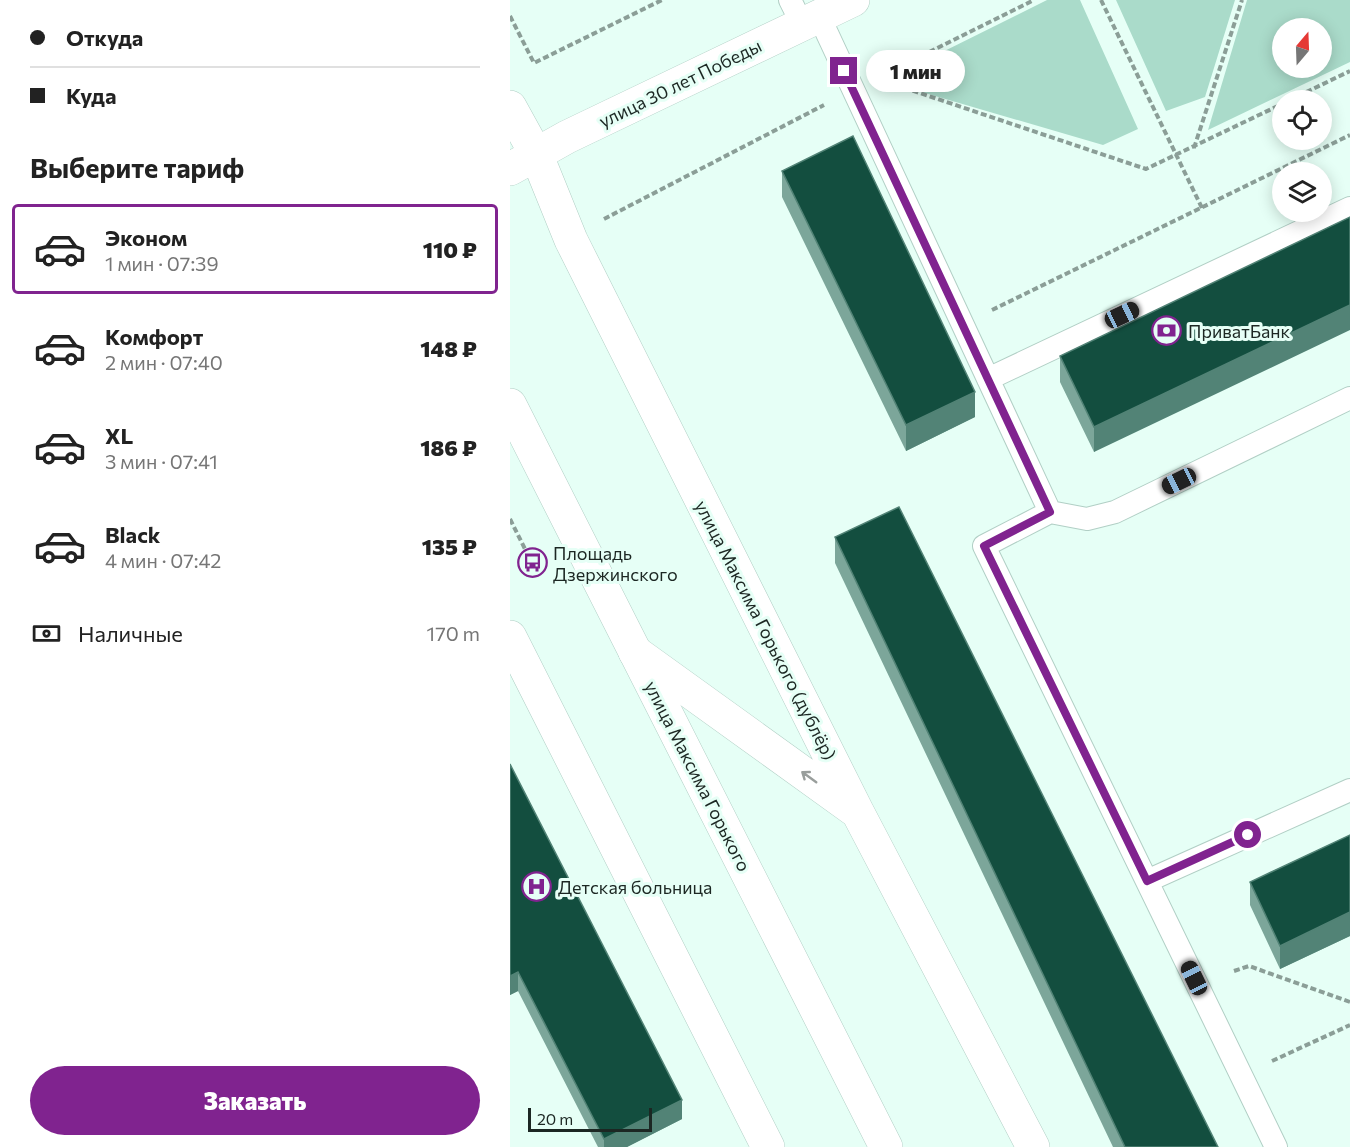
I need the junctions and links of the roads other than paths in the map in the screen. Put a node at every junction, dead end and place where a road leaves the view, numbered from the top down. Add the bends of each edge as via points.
1 (852, 0) edge
2 (804, 14) edge
3 (510, 107) edge
4 (523, 162) edge
5 (1350, 208) edge
6 (988, 379) junction
7 (1350, 398) edge
8 (510, 405) edge
9 (1050, 512) junction
10 (510, 637) edge
11 (635, 652) junction
12 (1350, 790) edge
13 (857, 812) junction
14 (1147, 881) junction
15 (768, 1147) edge
16 (886, 1147) edge
17 (1033, 1147) edge
18 (1276, 1147) edge

1 - 2 street, улица 30 лет Победы
2 - 4 street, улица 30 лет Победы
2 - 6 lane via 853,90
3 - 4 street, улица Максима Горького (дублёр)
4 - 13 street, улица Максима Горького (дублёр) via 571,240
5 - 6 lane
6 - 9 lane
7 - 9 lane via 1114,512 1087,519
8 - 11 street, улица Максима Горького
9 - 14 lane via 984,546
10 - 15 street
13 -> 11 street
11 - 16 street, улица Максима Горького
12 - 14 lane
13 - 17 street, улица Максима Горького (дублёр)
14 - 18 lane

